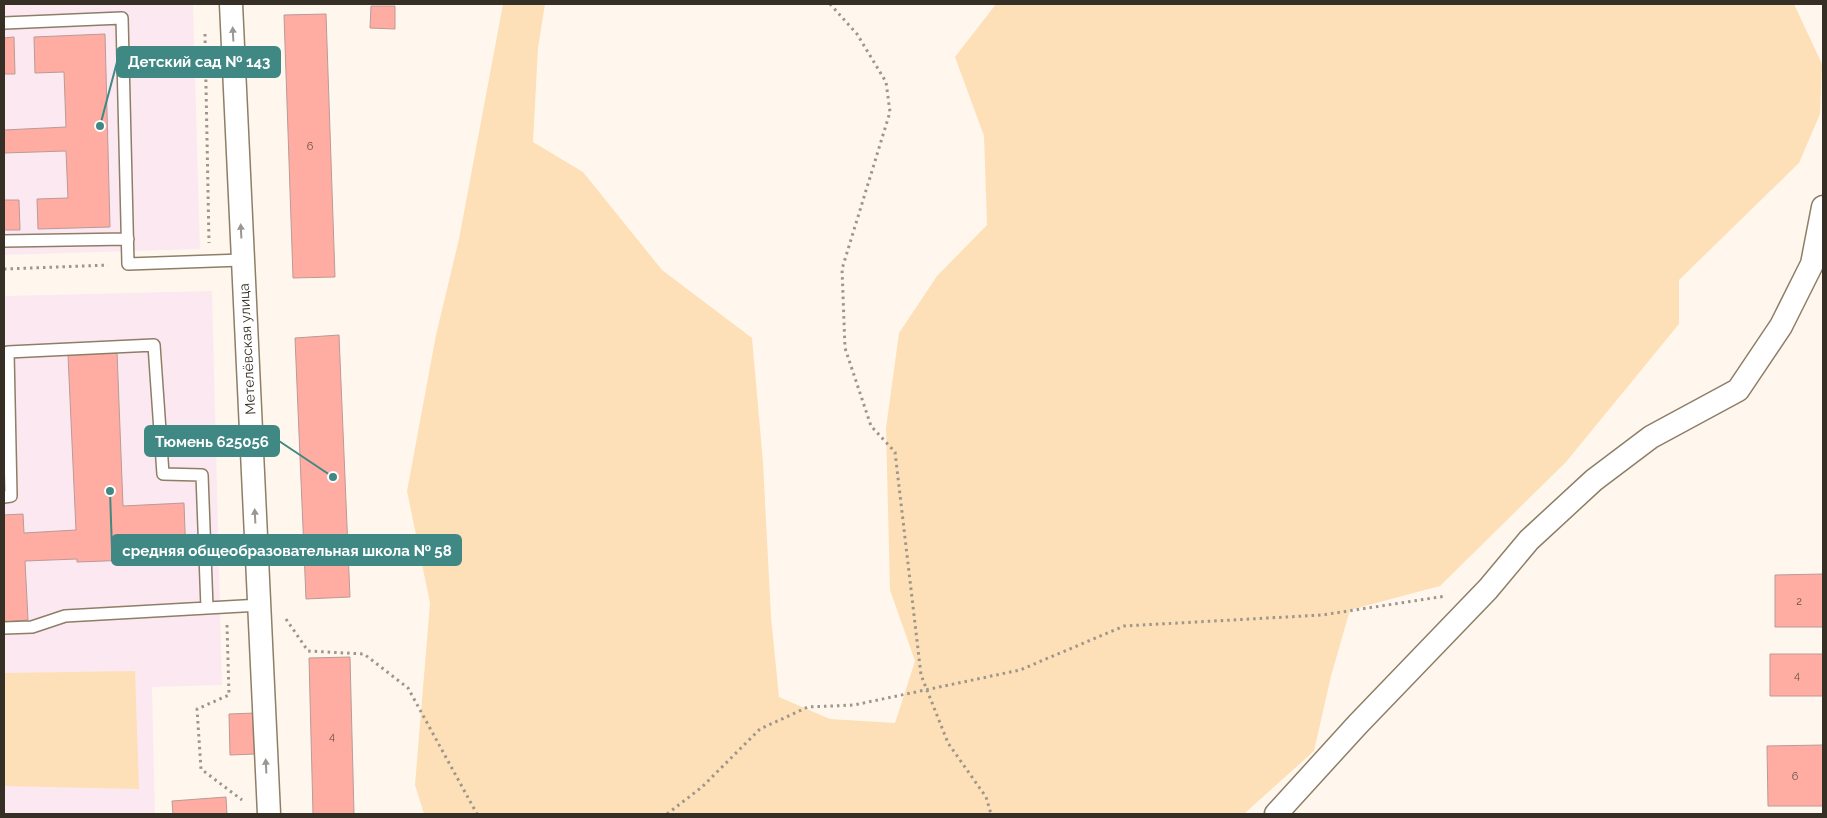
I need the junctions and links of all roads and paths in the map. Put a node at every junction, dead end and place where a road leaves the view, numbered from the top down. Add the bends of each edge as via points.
1 (231, 4) edge
2 (830, 4) edge
3 (4, 23) edge
4 (205, 33) dead end
5 (1823, 208) edge
6 (128, 238) junction
7 (4, 241) edge
8 (242, 260) junction
9 (209, 261) junction
10 (128, 264) junction
11 (4, 269) edge
12 (4, 497) edge
13 (1449, 595) dead end
14 (259, 605) junction
15 (207, 608) junction
16 (283, 615) dead end
17 (226, 617) dead end
18 (4, 628) edge
19 (927, 690) junction
20 (246, 802) dead end
21 (269, 814) edge
22 (477, 814) edge
23 (667, 814) edge
24 (991, 814) edge
25 (1276, 814) edge

8 -> 1 street, Метелёвская улица
2 - 19 path via 857,34 886,82 890,112 842,269 846,348 871,426 894,452 921,675
3 - 6 lane via 122,18
4 - 9 path
5 - 25 street via 1812,264 1781,326 1738,390 1651,437 1594,480 1529,540 1488,589
6 - 7 lane
6 - 10 lane
8 - 9 lane
14 -> 8 street, Метелёвская улица
9 - 10 lane
10 - 11 path
12 - 15 lane via 11,496 8,352 154,344 163,474 202,475
13 - 19 path via 1322,615 1124,626 1020,670
14 - 15 lane
21 -> 14 street, Метелёвская улица
15 - 18 lane via 65,616 32,627
16 - 22 path via 308,651 364,654 408,688
17 - 20 path via 229,695 197,709 201,769
19 - 23 path via 854,705 808,707 760,729 702,787
19 - 24 path via 948,743 986,797

